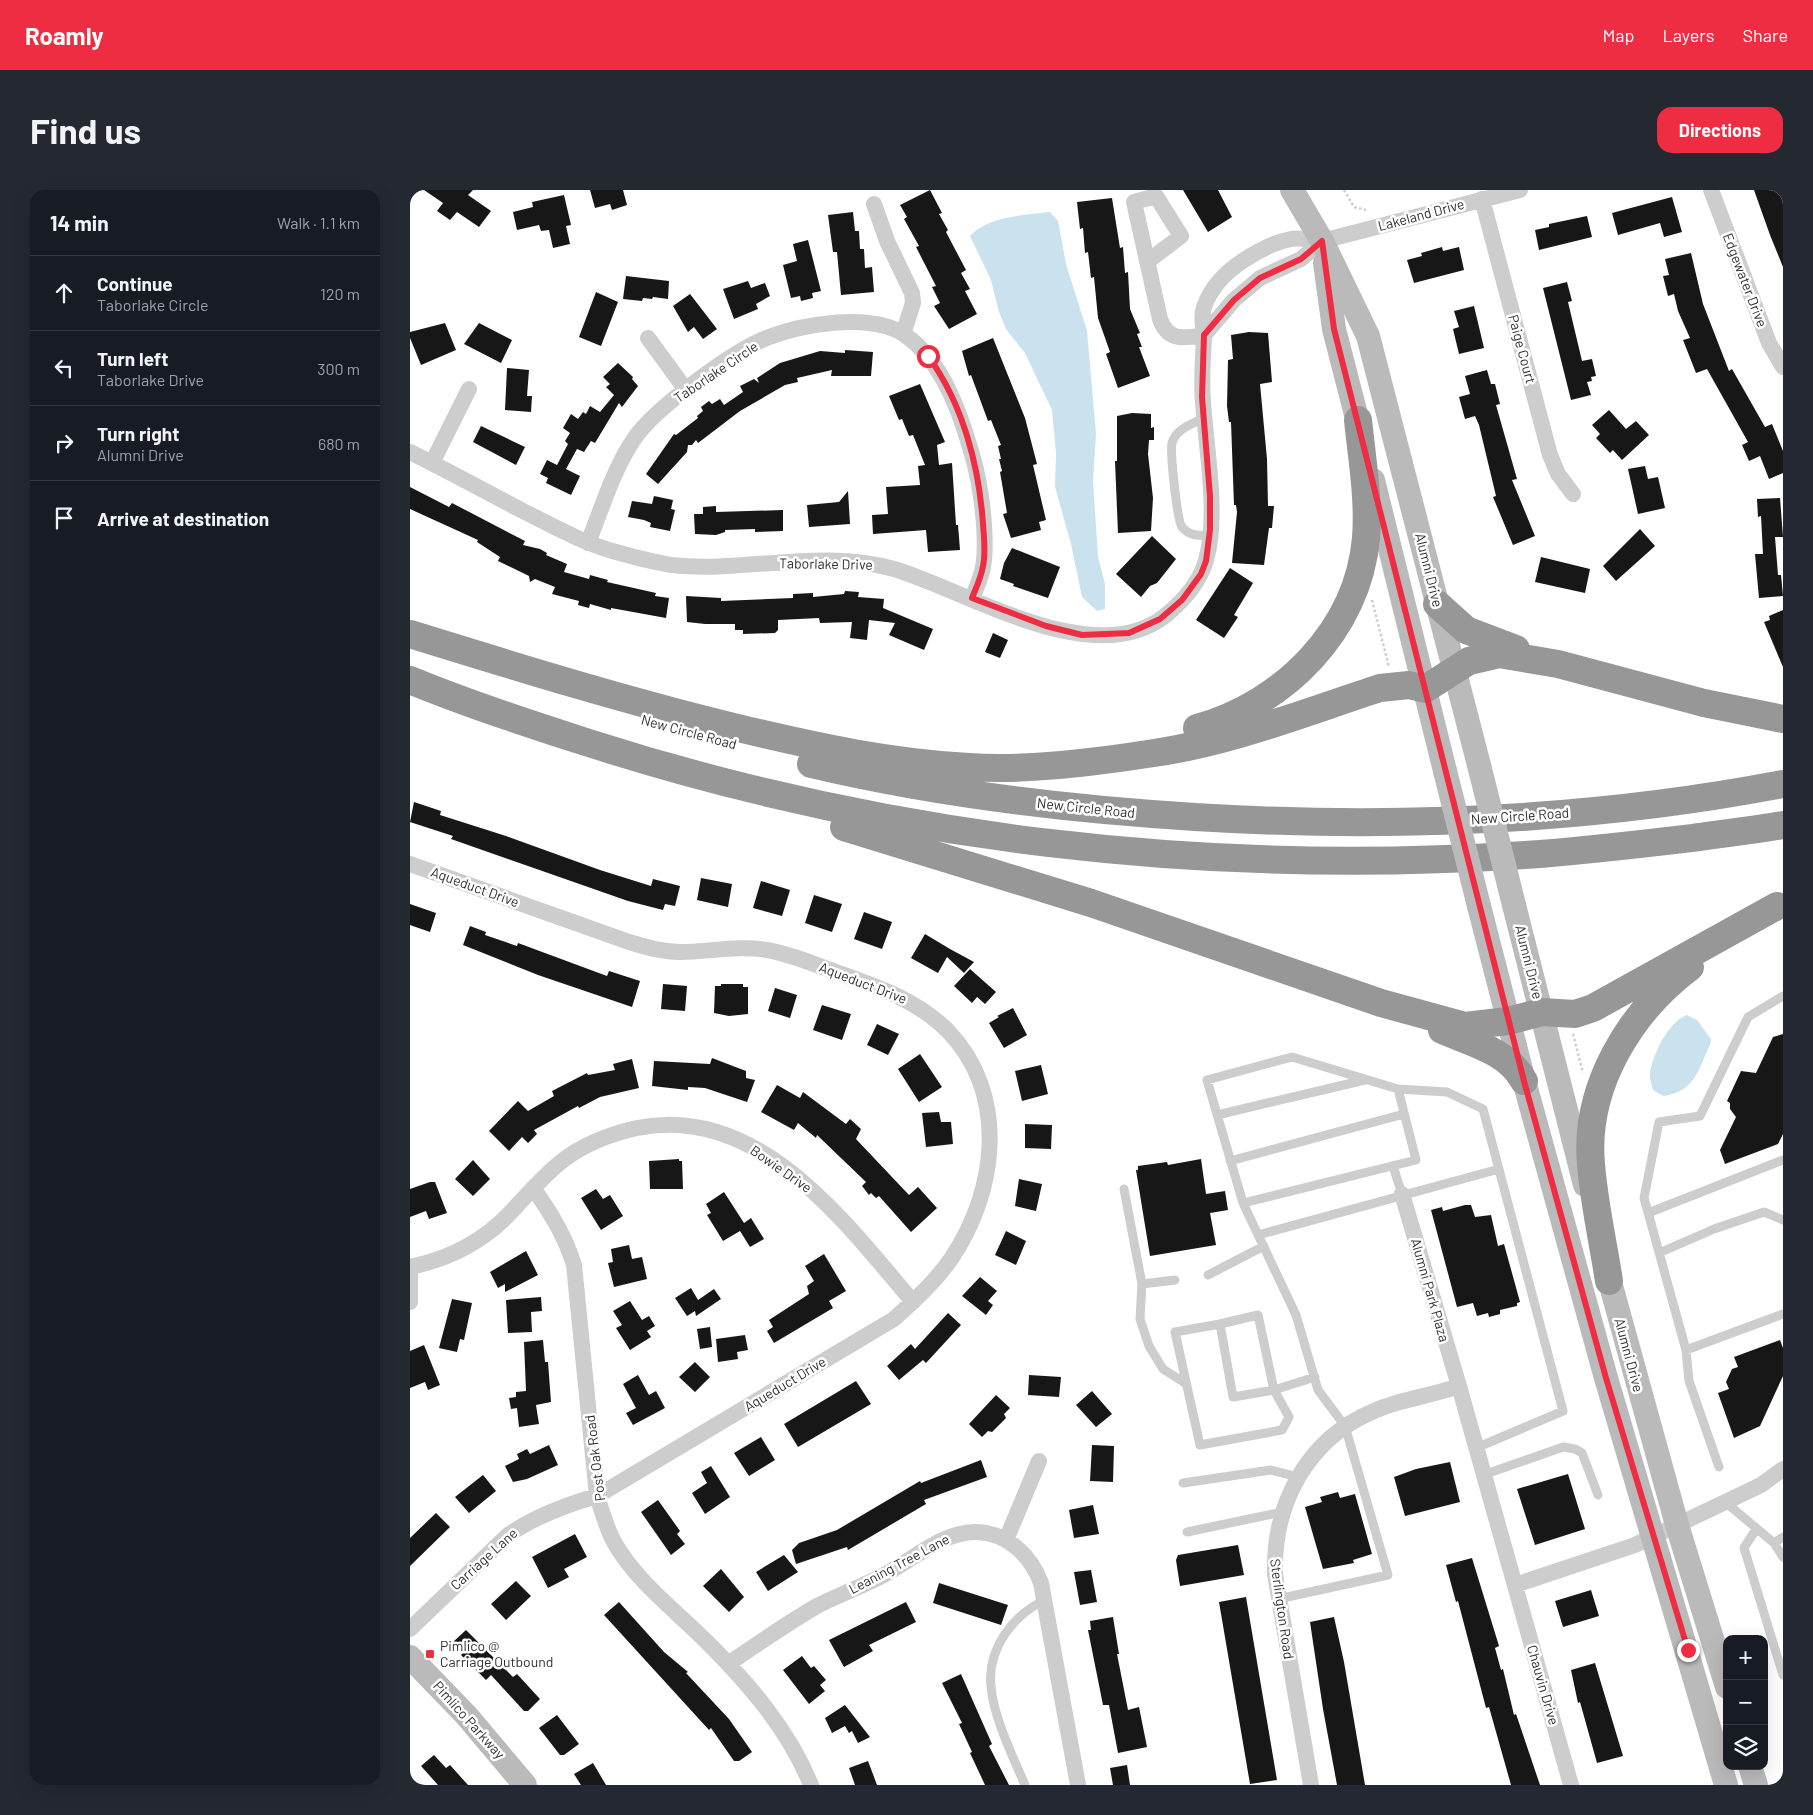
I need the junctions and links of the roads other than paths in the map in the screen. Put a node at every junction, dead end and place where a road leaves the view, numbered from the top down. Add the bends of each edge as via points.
1 (1292, 190) edge
2 (1520, 190) edge
3 (1711, 190) edge
4 (1482, 199) junction
5 (874, 204) dead end
6 (1322, 241) junction
7 (1148, 262) dead end
8 (1217, 284) junction
9 (1234, 300) junction
10 (904, 334) junction
11 (1204, 335) junction
12 (648, 338) dead end
13 (1783, 367) edge
14 (469, 388) dead end
15 (686, 390) junction
16 (1204, 418) junction
17 (1358, 420) junction
18 (410, 452) edge
19 (432, 463) junction
20 (1572, 494) dead end
21 (1210, 536) junction
22 (588, 543) junction
23 (972, 598) junction
24 (1437, 604) junction
25 (410, 635) edge
26 (1558, 664) junction
27 (1455, 669) junction
28 (410, 680) edge
29 (1425, 689) junction
30 (1783, 719) edge
31 (649, 762) junction
32 (952, 766) junction
33 (1783, 784) edge
34 (1783, 825) edge
35 (410, 864) edge
36 (1780, 904) edge
37 (1783, 996) edge
38 (1381, 1003) junction
39 (1542, 1012) junction
40 (1508, 1021) junction
41 (1367, 1079) junction
42 (1524, 1081) junction
43 (1398, 1089) junction
44 (1404, 1114) junction
45 (1217, 1115) junction
46 (1783, 1160) edge
47 (1230, 1161) junction
48 (1393, 1166) junction
49 (1499, 1169) junction
50 (533, 1188) junction
51 (1124, 1189) dead end
52 (1402, 1194) junction
53 (1242, 1203) junction
54 (1648, 1213) junction
55 (1783, 1220) edge
56 (1258, 1235) junction
57 (1264, 1246) junction
58 (1659, 1253) junction
59 (410, 1267) edge
60 (410, 1272) edge
61 (1208, 1275) dead end
62 (1175, 1280) dead end
63 (1609, 1281) junction
64 (1142, 1284) junction
65 (410, 1302) edge
66 (913, 1302) junction
67 (1783, 1314) edge
68 (1220, 1324) junction
69 (1686, 1350) junction
70 (1314, 1377) junction
71 (1185, 1383) junction
72 (1459, 1386) junction
73 (1274, 1390) junction
74 (1345, 1426) junction
75 (1476, 1448) junction
76 (1039, 1461) dead end
77 (1718, 1467) dead end
78 (1783, 1469) edge
79 (1483, 1475) junction
80 (1298, 1477) junction
81 (1184, 1483) dead end
82 (1598, 1495) dead end
83 (597, 1496) junction
84 (1724, 1501) junction
85 (1282, 1512) junction
86 (1677, 1525) junction
87 (1756, 1529) junction
88 (1187, 1532) dead end
89 (1652, 1537) junction
90 (1783, 1537) edge
91 (1006, 1540) junction
92 (1774, 1543) junction
93 (1783, 1558) edge
94 (1515, 1585) junction
95 (1278, 1599) junction
96 (1045, 1600) junction
97 (410, 1629) edge
98 (410, 1657) edge
99 (728, 1664) junction
100 (1783, 1675) edge
101 (1725, 1680) edge
102 (1751, 1770) edge
103 (525, 1785) edge
104 (811, 1785) edge
105 (1025, 1785) edge
106 (1078, 1785) edge
107 (1310, 1785) edge
108 (1571, 1785) edge
109 (1726, 1785) edge
110 (1756, 1785) edge

1 - 6 main road, Alumni Drive
2 - 4 street, Lakeland Drive
3 - 13 street, Edgewater Drive via 1769,343
4 - 6 street, Lakeland Drive
4 - 20 street, Paige Court via 1550,454 1558,474
5 - 10 street via 890,249 912,292 911,314
6 - 8 street, Taborlake Drive via 1292,239 1261,250 1230,270
6 - 9 street via 1301,259 1260,278
6 - 17 main road, Alumni Drive via 1334,329
6 - 24 main road, Alumni Drive via 1368,336
7 - 11 street via 1163,326 1169,334 1179,338
8 - 9 street
8 - 11 street, Taborlake Drive via 1204,306 1201,322
9 - 11 street
10 - 15 street, Taborlake Circle via 859,322 795,330 768,338 742,351
10 - 23 street, Taborlake Circle via 918,345 938,370 964,430 976,469 985,552 980,580
11 - 16 street, Taborlake Drive
12 - 15 street
14 - 19 street
15 - 22 street, Taborlake Circle via 666,404 634,439 615,474
16 - 21 street, Taborlake Drive
16 - 21 lane via 1182,429 1172,444 1177,513 1182,527 1196,536
17 - 29 main road, Alumni Drive
17 - 32 highway via 1366,539 1357,577 1335,628 1302,669 1285,684 1246,709 1186,731 1080,752
18 - 19 street, Taborlake Drive
19 - 22 street, Taborlake Drive
21 - 23 street, Taborlake Drive via 1201,574 1182,600 1160,619 1129,633 1082,635 1046,626
22 - 23 street, Taborlake Drive via 673,565 826,561 874,564 917,576
24 - 26 highway via 1466,630
24 - 27 main road, Alumni Drive
25 - 32 highway via 670,712 836,750
25 - 33 highway, New Circle Road via 521,680 634,718 731,744 908,784 1102,811 1277,822 1428,822 1600,810
26 - 27 highway via 1499,654 1469,661
26 - 30 highway via 1704,703
27 - 29 highway
27 - 39 main road, Alumni Drive, bridge
28 - 31 highway via 520,721
29 - 32 highway via 1408,685 1380,688 1237,734 1155,753 1028,767
29 - 40 main road, Alumni Drive, bridge
31 - 34 highway via 872,817 1024,842 1185,856 1336,862 1449,860 1627,846
31 - 38 highway via 706,784 1091,903
35 - 66 street, Aqueduct Drive via 629,942 660,950 747,948 794,957 895,994 934,1018 961,1048 979,1084 987,1110 990,1159 985,1187 964,1236 932,1284
36 - 39 highway via 1593,1008 1575,1014
36 - 63 highway via 1714,948 1660,993 1621,1043 1607,1071 1592,1122 1591,1163
37 - 54 lane via 1748,1017 1700,1116 1659,1122 1644,1198
38 - 40 highway via 1465,1026
38 - 42 highway via 1495,1053 1513,1064
39 - 40 highway
39 - 63 main road, Alumni Drive
40 - 42 main road, Alumni Drive
41 - 43 lane
41 - 45 lane
41 - 45 lane via 1292,1057 1207,1080
42 - 89 main road, Alumni Drive
43 - 44 lane
43 - 49 lane via 1447,1092 1482,1109
44 - 47 lane
44 - 48 lane via 1416,1160
45 - 47 lane
46 - 54 lane
47 - 53 lane
48 - 52 lane
48 - 53 lane
49 - 52 lane
49 - 75 lane via 1563,1411
50 - 59 street, Bowie Drive via 476,1242 441,1259
50 - 66 street, Bowie Drive via 561,1161 590,1143 619,1132 675,1124 704,1128 737,1139 767,1155 811,1188
50 - 83 street, Post Oak Road via 567,1242 574,1265
51 - 64 lane
52 - 56 lane
52 - 72 street, Alumni Park Plaza
53 - 56 lane
54 - 58 lane
55 - 58 lane via 1764,1212 1714,1228
56 - 57 lane
57 - 61 lane
57 - 70 lane via 1296,1315
58 - 69 lane
60 - 65 street
62 - 64 lane
63 - 86 main road, Alumni Drive
64 - 71 lane via 1140,1319 1149,1346 1164,1369
66 - 83 street, Aqueduct Drive via 873,1332
67 - 69 lane
68 - 71 lane via 1175,1332
68 - 73 lane via 1258,1315
68 - 73 lane via 1233,1397
69 - 77 lane via 1689,1381
70 - 73 lane
70 - 74 lane via 1318,1390
71 - 73 lane via 1200,1445 1282,1430 1289,1417
72 - 74 street, Sterlington Road via 1389,1405
72 - 75 street, Chauvin Drive
74 - 80 street, Sterlington Road via 1325,1443
74 - 95 lane via 1388,1575
75 - 79 street, Chauvin Drive
76 - 91 street
78 - 84 street via 1761,1485
79 - 82 lane via 1563,1447 1582,1454
79 - 94 street, Chauvin Drive
80 - 81 lane via 1270,1470
80 - 85 street, Sterlington Road
83 - 97 street, Carriage Lane via 540,1516 508,1535
83 - 99 street, Post Oak Road via 614,1542 630,1564
84 - 86 street
84 - 87 lane
85 - 88 lane
85 - 95 street, Sterlington Road via 1274,1549
86 - 89 street
86 - 101 main road, Alumni Drive
87 - 92 lane
87 - 100 lane via 1744,1548
89 - 94 street
89 - 109 main road, Alumni Drive
90 - 92 lane
91 - 96 street, Leaning Tree Lane via 1031,1562
91 - 99 street, Leaning Tree Lane via 977,1532 949,1537 881,1577 817,1606
92 - 93 lane
94 - 108 street, Chauvin Drive
95 - 107 street, Sterlington Road
96 - 105 lane via 1028,1608 1006,1630 995,1656 990,1686 1002,1728
96 - 106 street, Leaning Tree Lane
98 - 103 main road, Pimlico Parkway via 466,1715
99 - 104 street, Post Oak Road via 779,1726
102 - 110 main road

